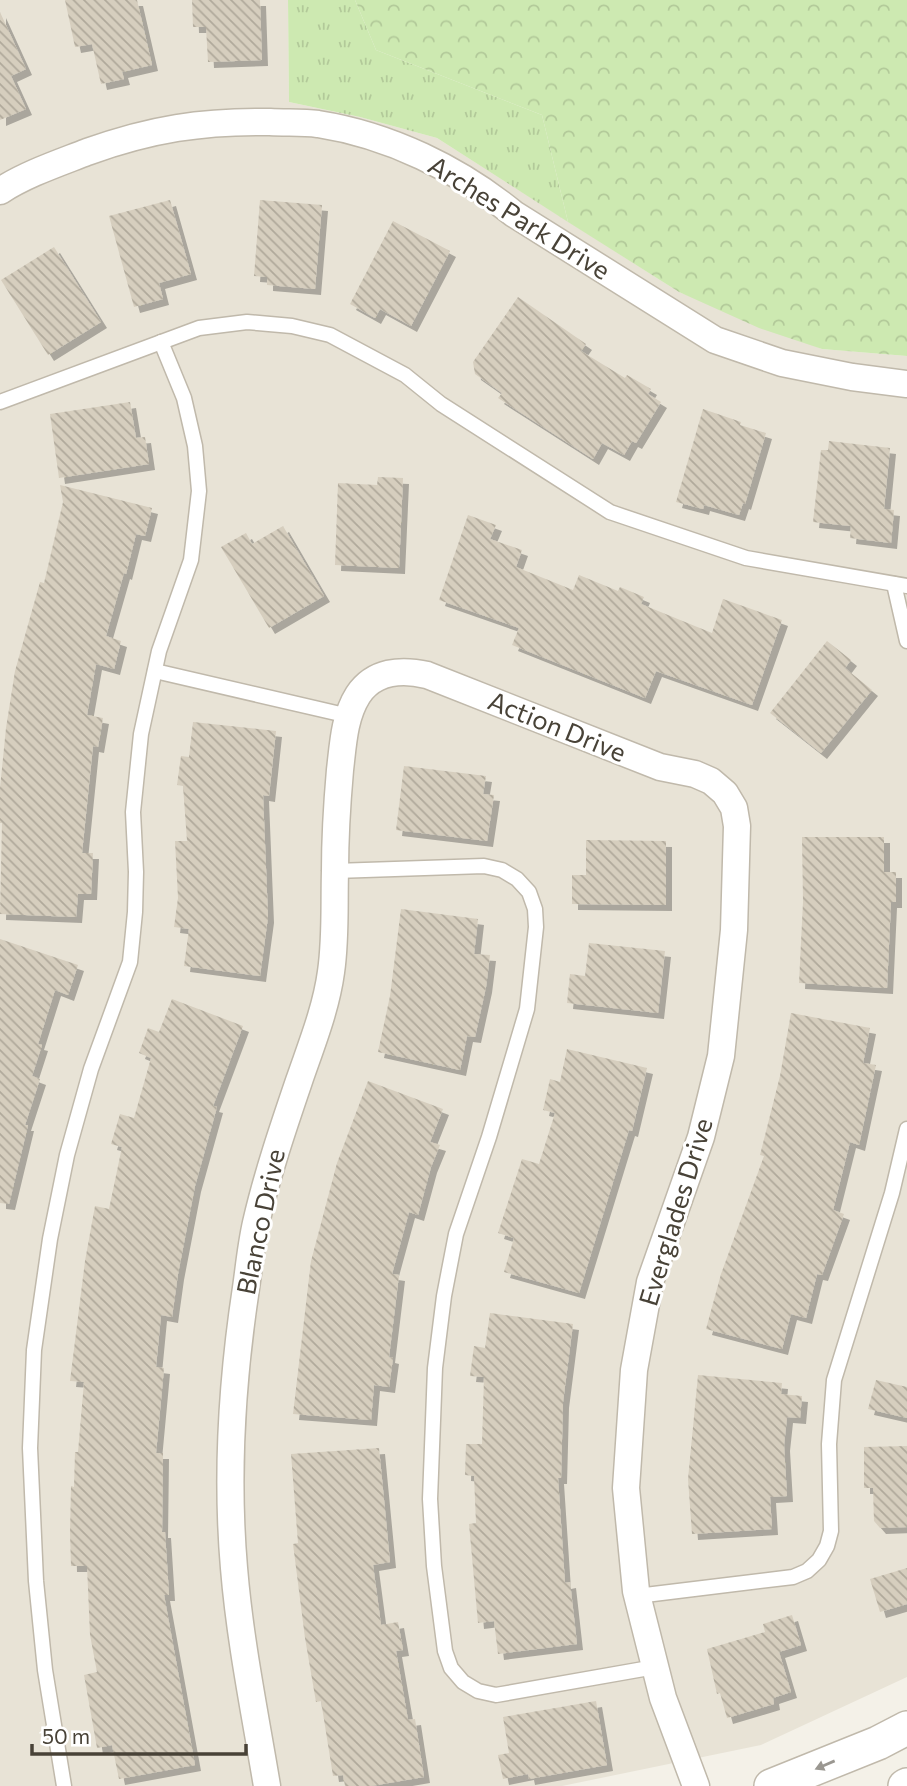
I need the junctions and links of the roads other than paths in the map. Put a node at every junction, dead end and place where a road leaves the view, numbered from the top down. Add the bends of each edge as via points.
1 (0, 191) edge
2 (161, 342) junction
3 (907, 384) edge
4 (0, 402) edge
5 (901, 585) edge
6 (907, 641) edge
7 (155, 671) junction
8 (379, 677) joint
9 (348, 716) junction
10 (728, 799) joint
11 (335, 871) junction
12 (907, 1129) edge
13 (637, 1596) junction
14 (655, 1667) junction
15 (907, 1728) edge
16 (64, 1786) edge
17 (267, 1786) edge
18 (696, 1786) edge
19 (771, 1786) edge

1 - 3 street, Arches Park Drive via 68,159 177,126 317,124 425,157 484,190 514,214 715,340 782,363
2 - 4 lane
2 - 5 lane via 199,328 247,322 330,335 405,375 442,404 610,512 746,558
2 - 7 lane via 184,398 199,491 191,559
5 - 6 lane
7 - 9 lane
7 - 16 lane via 141,734 133,813 136,872 130,961 66,1155 34,1350 30,1448 36,1581 44,1670
8 - 9 street, Blanco Drive via 359,693
8 - 10 street, Action Drive via 408,671 427,675 660,767 711,781
9 - 11 street, Blanco Drive via 339,780
10 - 13 street, Everglades Drive via 737,826 736,887 721,1056 701,1138 650,1282 634,1370 626,1488
11 - 14 lane via 484,866 517,879 529,892 535,909 527,1009 456,1234 435,1368 430,1499 434,1566 451,1668 463,1682 496,1695
11 - 17 street, Blanco Drive via 331,976 255,1226 232,1418 234,1565
12 - 13 lane via 892,1194 834,1380 829,1444 831,1531 819,1560 793,1577
13 - 14 street, Everglades Drive
14 - 18 street, Everglades Drive
15 -> 19 street

